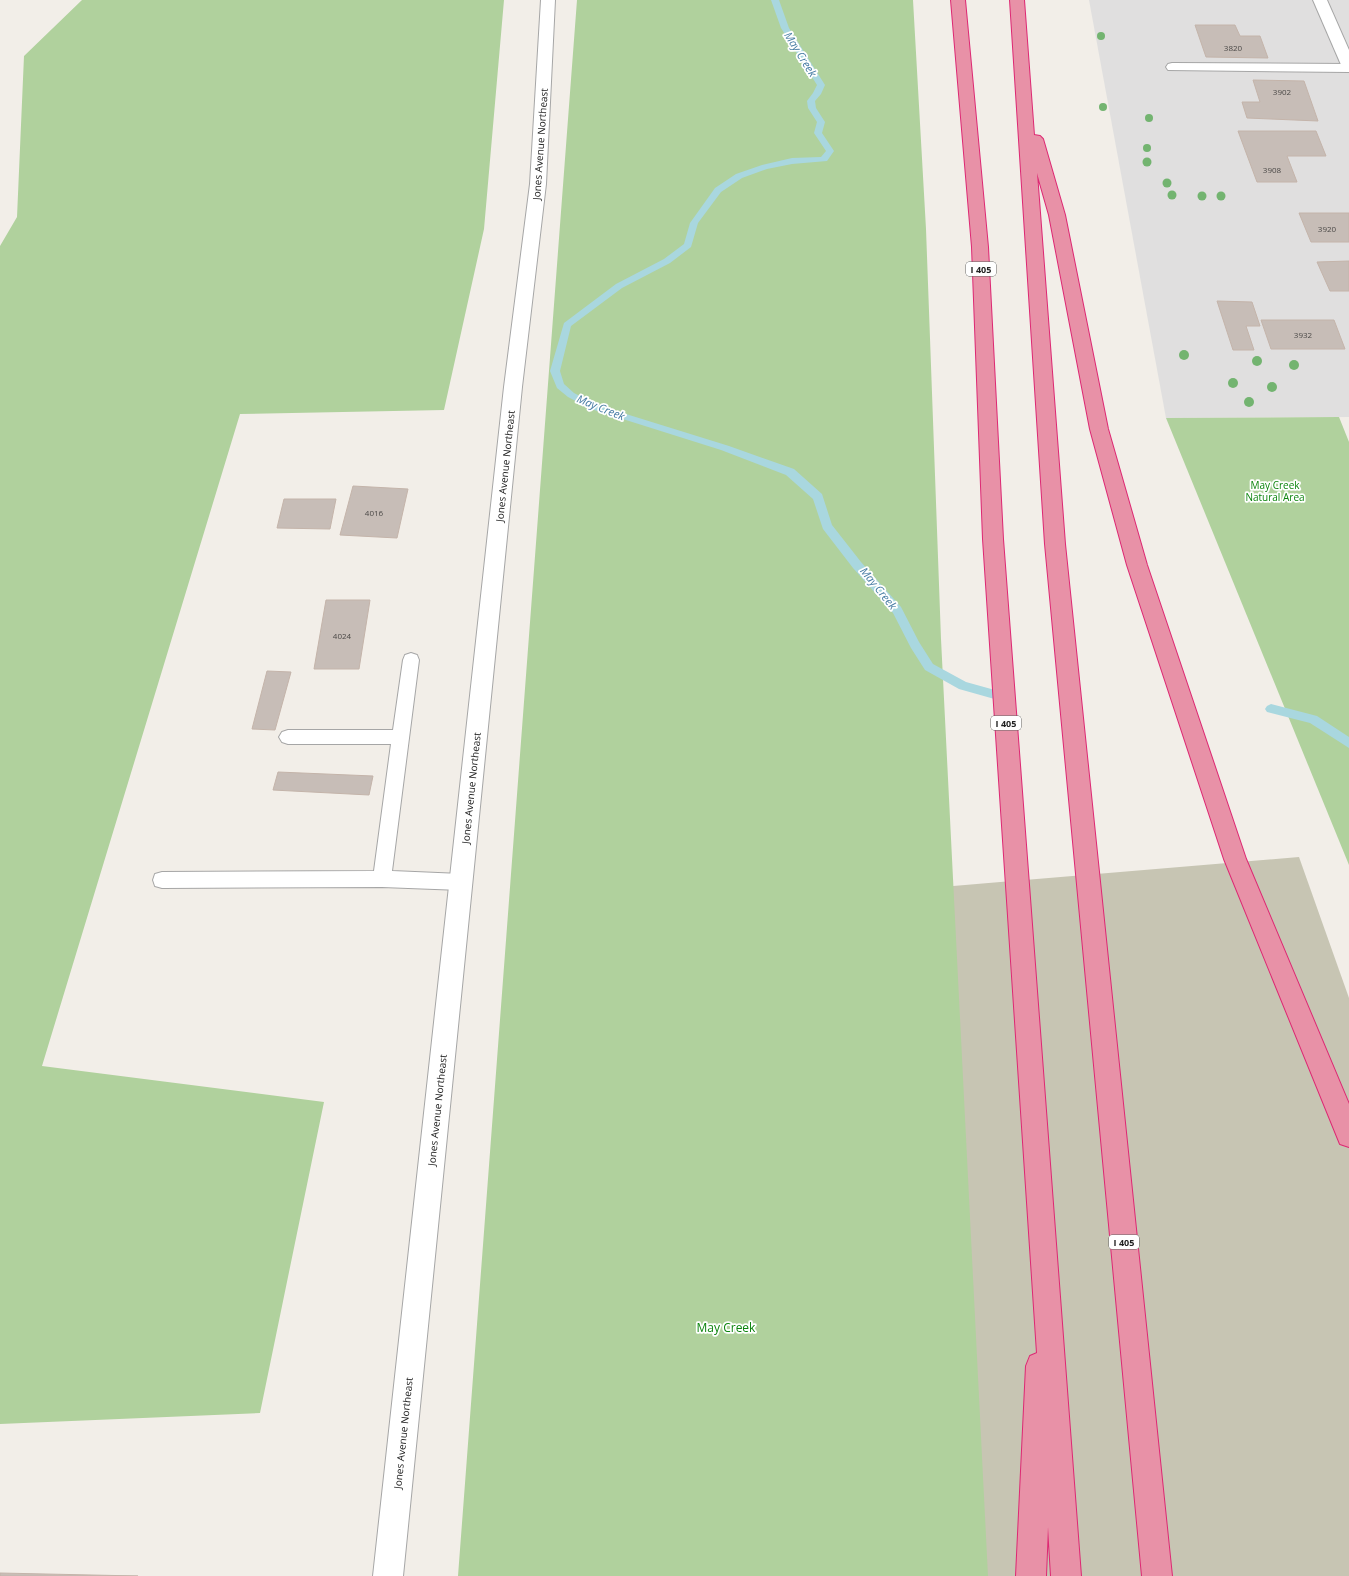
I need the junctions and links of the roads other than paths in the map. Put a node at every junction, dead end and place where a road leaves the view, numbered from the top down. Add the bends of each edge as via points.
1 (548, 0) edge
2 (958, 0) edge
3 (1017, 0) edge
4 (1320, 0) edge
5 (1348, 65) edge
6 (1172, 68) dead end
7 (1023, 94) junction
8 (411, 660) dead end
9 (288, 736) dead end
10 (401, 737) junction
11 (382, 879) junction
12 (162, 880) dead end
13 (461, 882) junction
14 (1349, 1135) edge
15 (1044, 1255) junction
16 (388, 1576) edge
17 (1031, 1576) edge
18 (1066, 1576) edge
19 (1157, 1576) edge

1 - 13 street, Jones Avenue Northeast via 538,184 513,387
2 - 15 highway, I 405 via 980,247 993,539
3 - 7 highway, I 405
4 - 5 street
5 - 6 lane
7 - 14 highway via 1057,215 1099,429 1137,565 1235,859
7 - 19 highway, I 405 via 1055,544
8 - 10 lane
9 - 10 lane
10 - 11 lane
11 - 12 lane
11 - 13 lane
13 - 16 street, Jones Avenue Northeast
15 - 17 highway
15 - 18 highway, I 405

